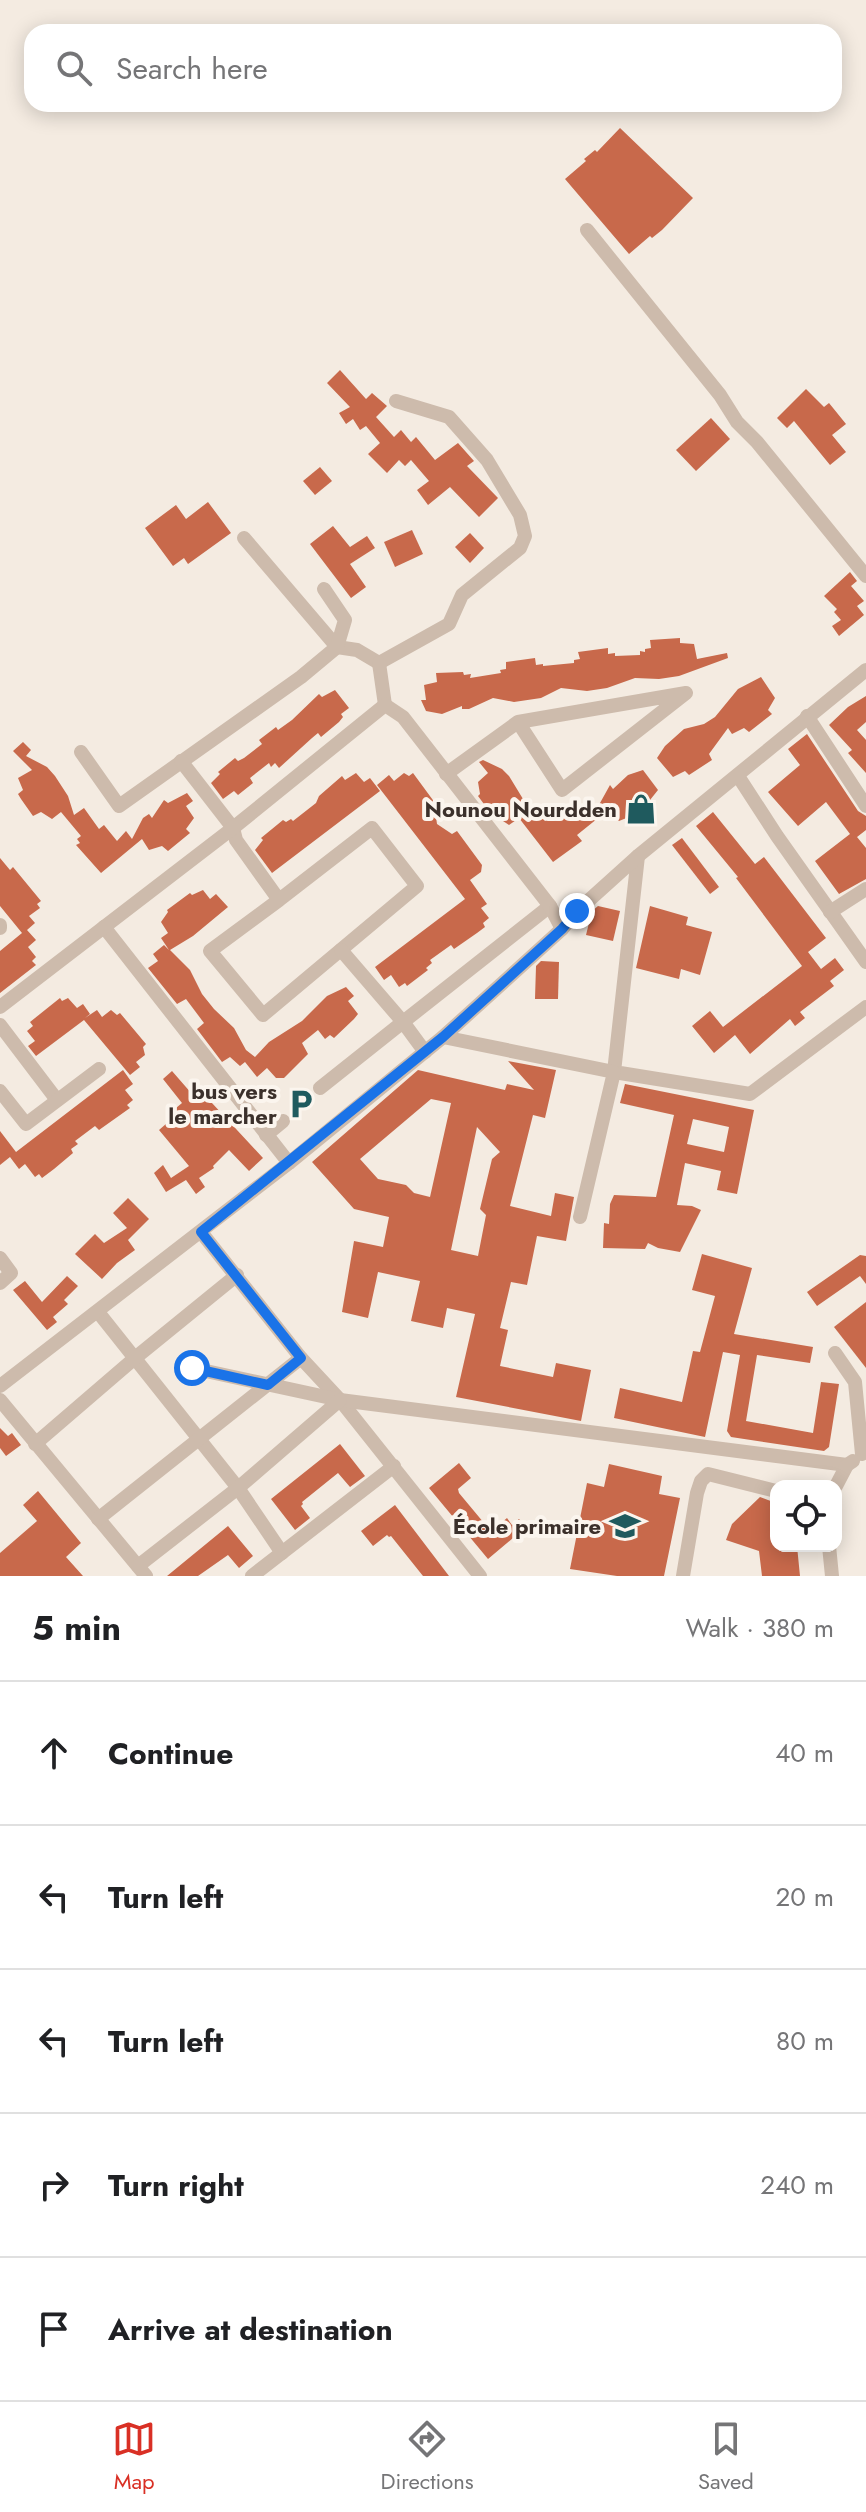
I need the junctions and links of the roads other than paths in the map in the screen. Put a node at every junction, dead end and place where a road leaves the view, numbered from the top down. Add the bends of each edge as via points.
1 (587, 230) dead end
2 (396, 401) dead end
3 (244, 538) dead end
4 (866, 576) edge
5 (324, 589) dead end
6 (337, 647) junction
7 (379, 663) junction
8 (866, 670) edge
9 (385, 705) junction
10 (807, 716) junction
11 (518, 722) junction
12 (81, 752) dead end
13 (181, 761) junction
14 (446, 774) junction
15 (738, 776) junction
16 (864, 797) edge
17 (233, 828) junction
18 (638, 856) junction
19 (866, 889) edge
20 (279, 900) junction
21 (550, 906) junction
22 (830, 912) junction
23 (104, 927) junction
24 (562, 929) junction
25 (341, 950) junction
26 (866, 962) edge
27 (0, 1007) edge
28 (866, 1007) edge
29 (403, 1022) junction
30 (0, 1025) edge
31 (443, 1037) junction
32 (425, 1052) junction
33 (99, 1069) dead end
34 (614, 1072) junction
35 (320, 1088) dead end
36 (0, 1091) edge
37 (57, 1100) junction
38 (283, 1121) dead end
39 (266, 1135) junction
40 (289, 1163) junction
41 (580, 1217) dead end
42 (201, 1232) junction
43 (0, 1258) edge
44 (237, 1275) junction
45 (0, 1283) edge
46 (98, 1312) junction
47 (835, 1353) dead end
48 (135, 1358) junction
49 (301, 1358) junction
50 (192, 1368) dead end
51 (268, 1385) junction
52 (0, 1386) edge
53 (0, 1400) edge
54 (340, 1400) junction
55 (200, 1440) junction
56 (35, 1444) junction
57 (864, 1452) edge
58 (847, 1465) junction
59 (394, 1466) junction
60 (839, 1480) edge
61 (238, 1488) junction
62 (770, 1490) edge
63 (98, 1519) junction
64 (830, 1552) edge
65 (282, 1553) junction
66 (142, 1571) edge
67 (252, 1576) edge
68 (480, 1576) edge
69 (683, 1576) edge
70 (832, 1576) edge

1 - 4 street
2 - 7 street via 449,417 487,460 520,515 525,536 520,548 462,595 449,624
3 - 6 street
5 - 6 street via 345,620
6 - 7 street via 357,650
6 - 13 street
7 - 9 street
8 - 10 street
9 - 14 street via 403,717
9 - 17 street
10 - 15 street
10 - 16 street
11 - 11 street via 549,717 686,693 562,790
11 - 14 street
12 - 13 street via 119,806
13 - 17 street
14 - 21 street
15 - 18 street
15 - 22 street
17 - 20 street
17 - 23 street
18 - 24 street
18 - 34 street
19 - 22 street
20 - 25 street via 210,951 263,1015
20 - 25 street via 372,828 417,886
21 - 24 street
21 - 29 street
22 - 26 street
23 - 27 street
23 - 39 street
24 - 31 street
25 - 29 street
28 - 34 street via 750,1094
29 - 32 street
29 - 35 street
30 - 37 street
31 - 32 street
31 - 34 street
32 - 40 street
33 - 37 street
34 - 41 street
36 - 37 street via 26,1124
38 - 39 street
39 - 40 street
40 - 42 street
42 - 44 street
42 - 46 street
43 - 45 street via 11,1273
44 - 48 street
44 - 49 street
46 - 48 street
46 - 52 street
47 - 57 street via 855,1382
48 - 55 street
48 - 56 street
49 - 51 street
49 - 54 street
50 - 51 street
51 - 54 street
51 - 55 street
53 - 56 street
54 - 58 street
54 - 59 street
54 - 61 street
55 - 61 street
55 - 63 street
56 - 63 street
57 - 58 street
58 - 60 street
59 - 65 street
59 - 68 street
61 - 65 street
61 - 66 street
62 - 69 street via 708,1474 697,1493
63 - 66 street
64 - 70 street
65 - 67 street

